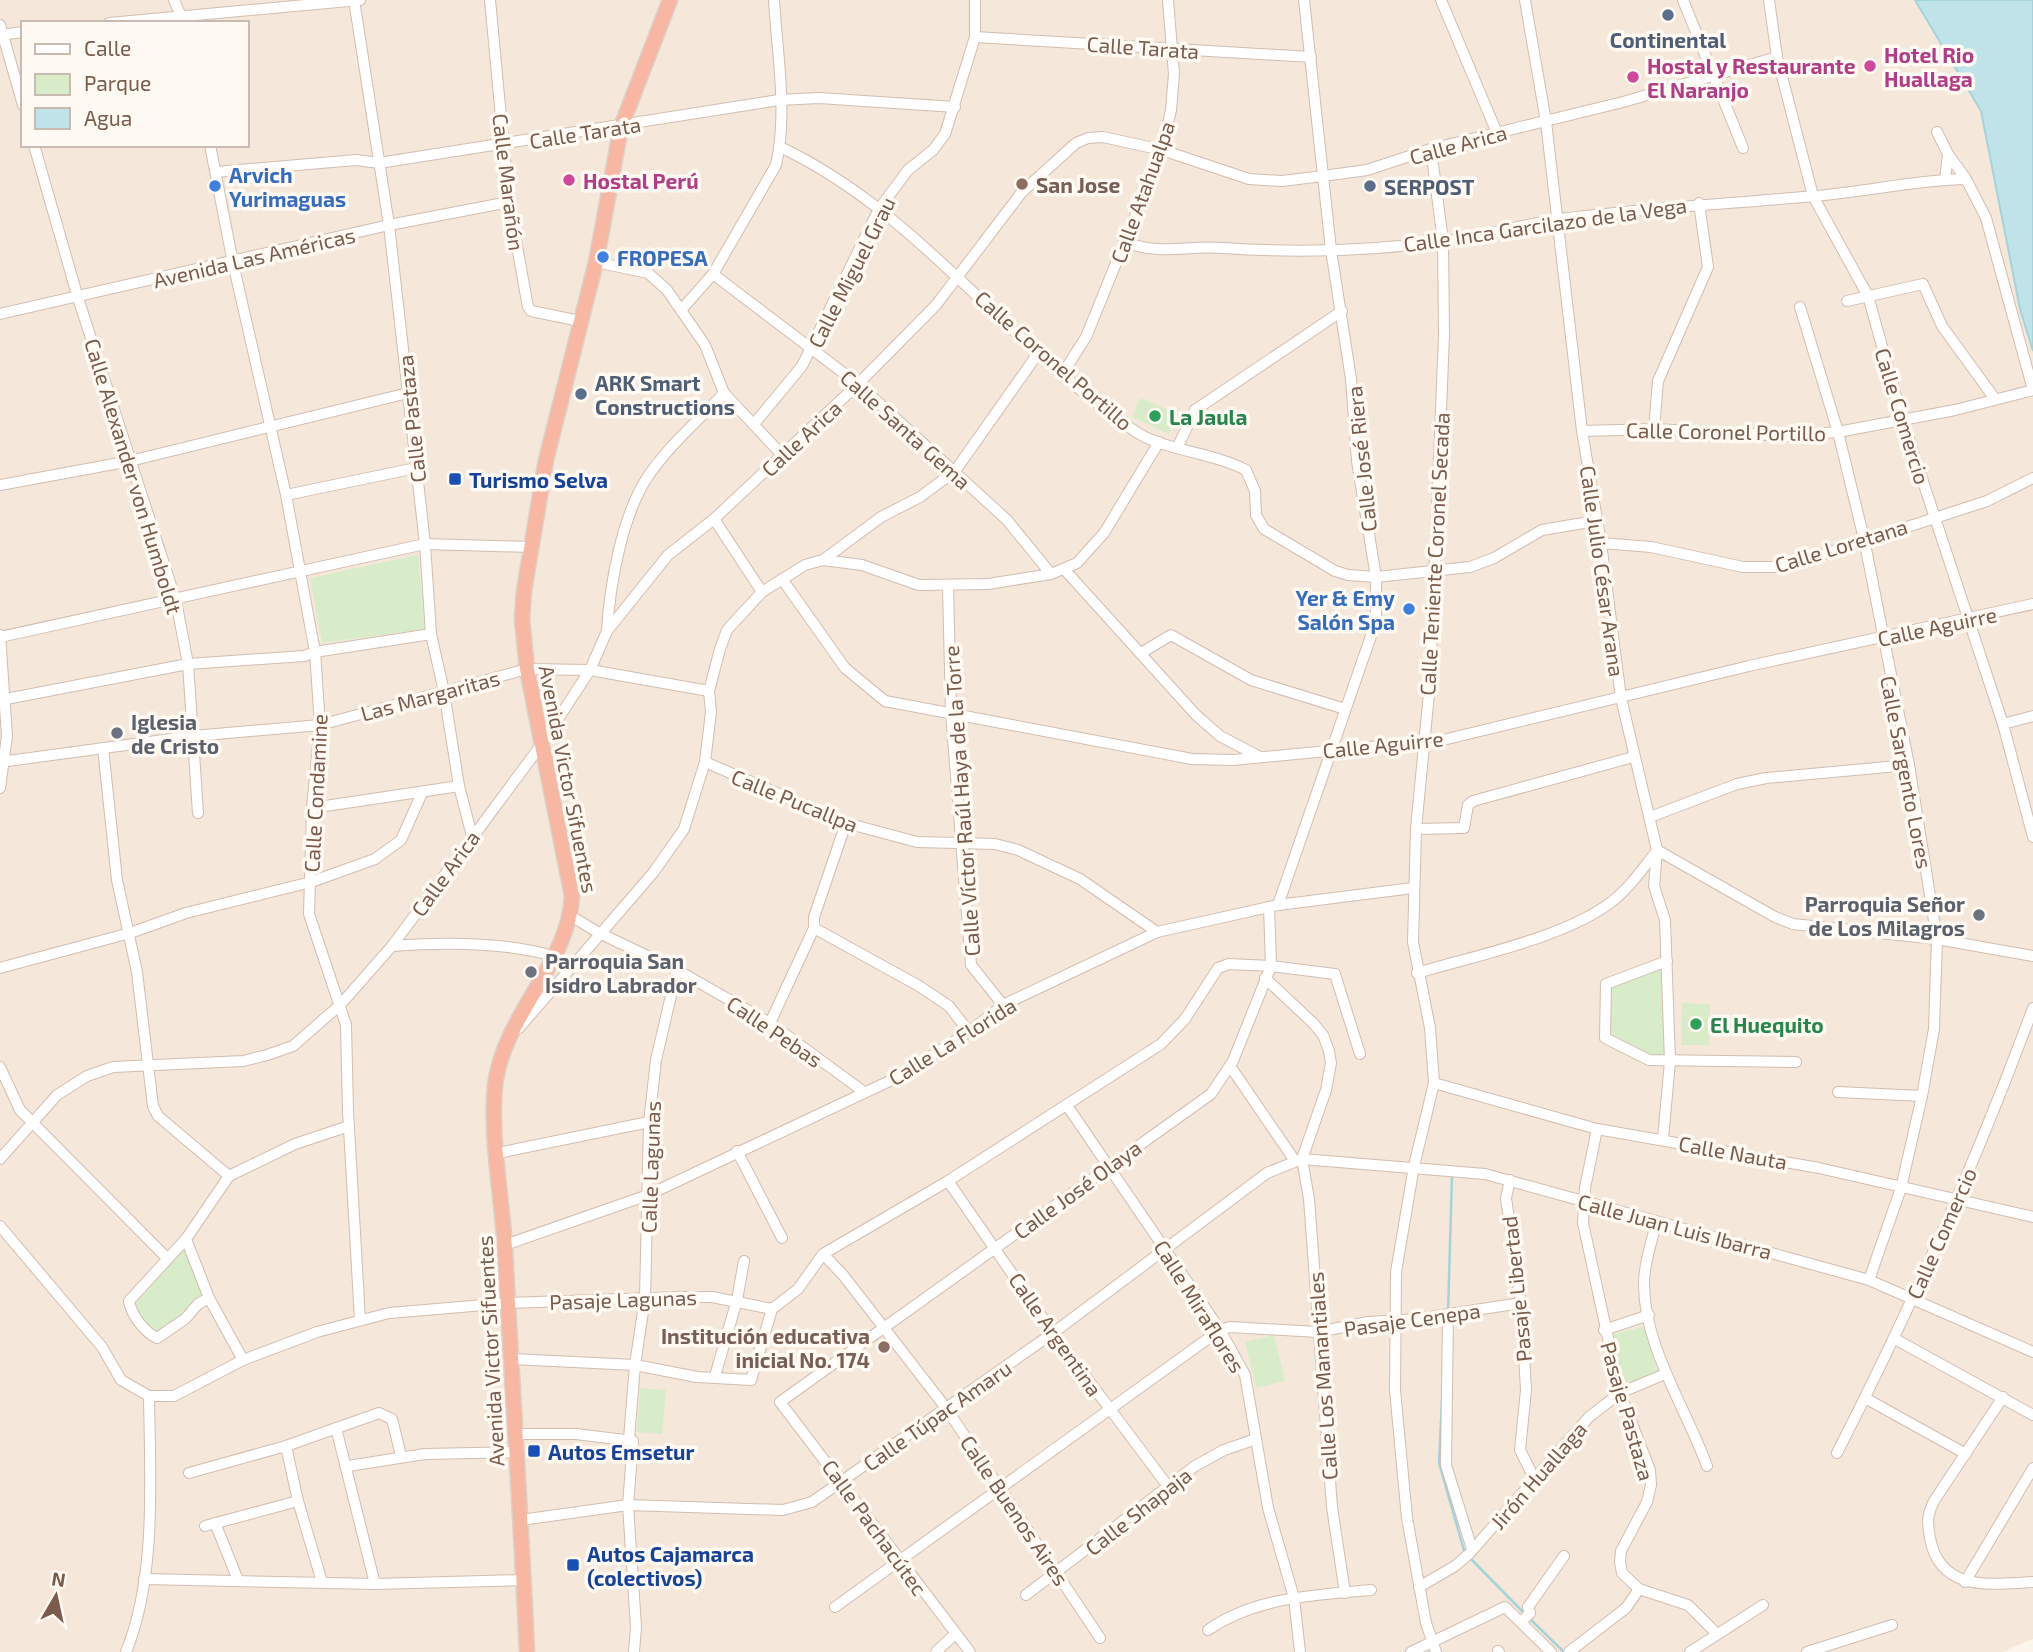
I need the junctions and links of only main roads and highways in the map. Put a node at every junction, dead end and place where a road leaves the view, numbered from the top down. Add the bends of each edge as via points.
1 (670, 0) edge
2 (527, 1652) edge

1 - 2 highway, Avenida Victor Sifuentes via 621,127 596,261 555,422 530,547 522,619 541,745 568,866 571,916 508,1041 498,1067 494,1102

